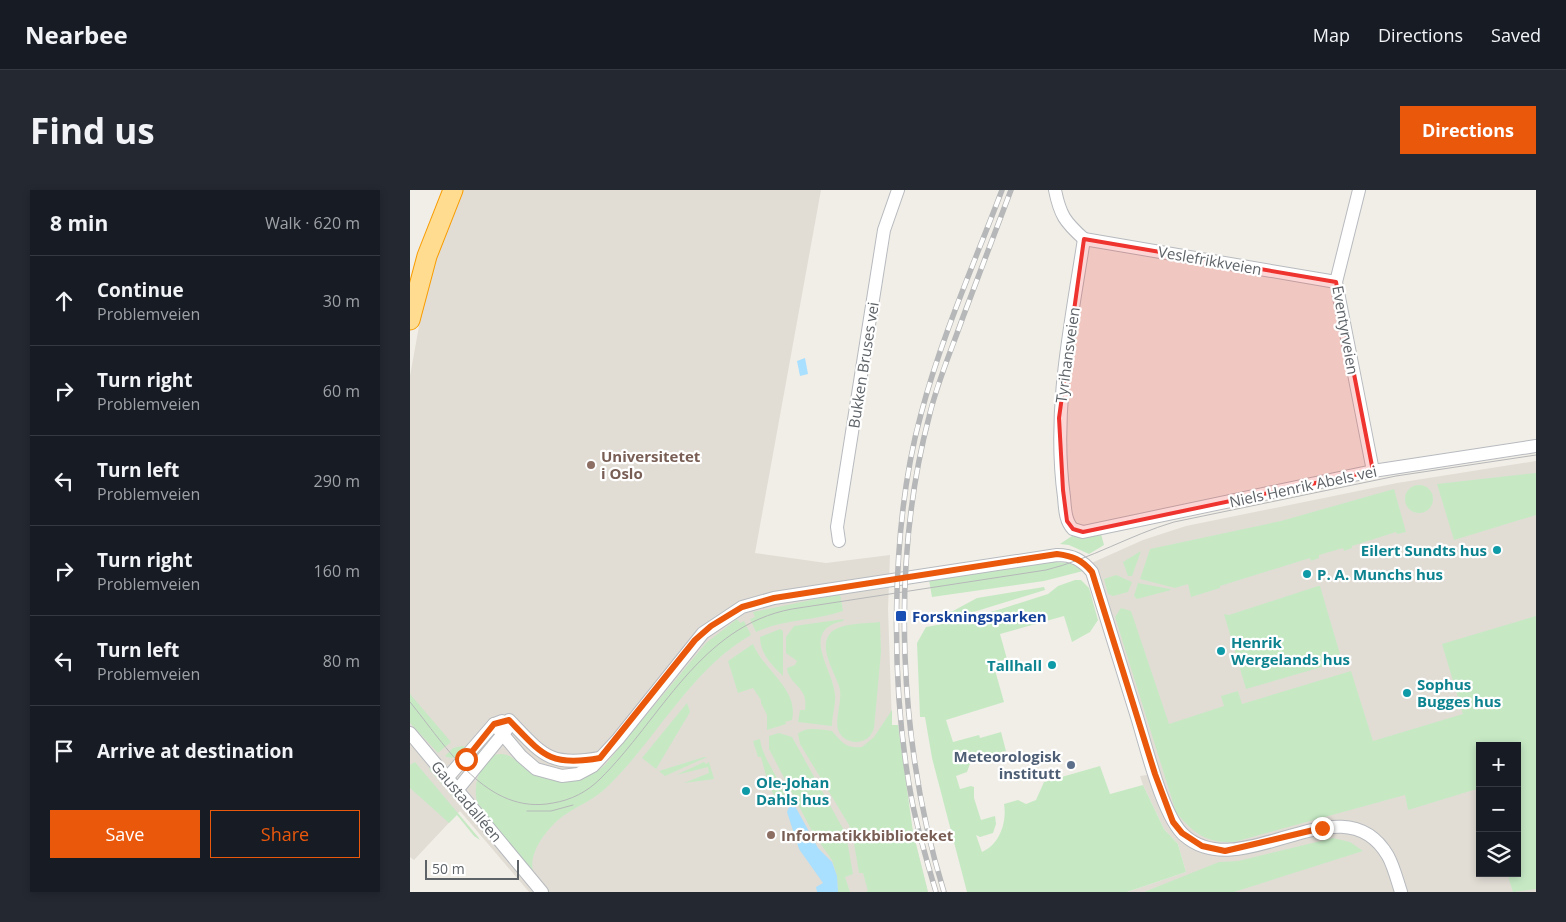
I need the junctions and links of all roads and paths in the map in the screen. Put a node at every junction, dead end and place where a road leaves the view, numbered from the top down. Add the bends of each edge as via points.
1 (454, 190) edge
2 (898, 190) edge
3 (1055, 190) edge
4 (1359, 190) edge
5 (1084, 238) junction
6 (1336, 282) junction
7 (410, 320) edge
8 (1536, 446) edge
9 (1373, 472) junction
10 (1072, 530) joint
11 (839, 541) dead end
12 (509, 720) junction
13 (494, 724) junction
14 (410, 733) edge
15 (503, 735) junction
16 (600, 758) junction
17 (448, 777) junction
18 (458, 789) junction
19 (542, 892) edge
20 (1401, 892) edge

1 - 7 highway via 427,256
2 - 11 street, Bukken Bruses vei via 884,230 837,527
3 - 5 street via 1066,222
4 - 6 street, Eventyrveien
5 - 6 street, Veslefrikkveien
5 - 10 street, Tyrihansveien via 1059,418 1063,490 1067,521
6 - 9 street, Eventyrveien
8 - 9 street, Niels Henrik Abels vei
9 - 10 street, Niels Henrik Abels vei via 1083,532
12 - 13 street
12 - 15 street
12 - 16 street via 550,758 572,762
13 - 15 street
13 - 17 street
14 - 17 street, Gaustadalléen
15 - 16 street via 531,765 551,775 578,774
15 - 18 street
16 - 20 street via 695,640 742,607 774,598 879,581 1057,554 1071,555 1092,572 1155,774 1173,822 1182,833 1202,846 1225,851 1322,828 1344,826 1363,833 1382,848 1393,866
17 - 18 street, Gaustadalléen
18 - 19 street, Gaustadalléen

